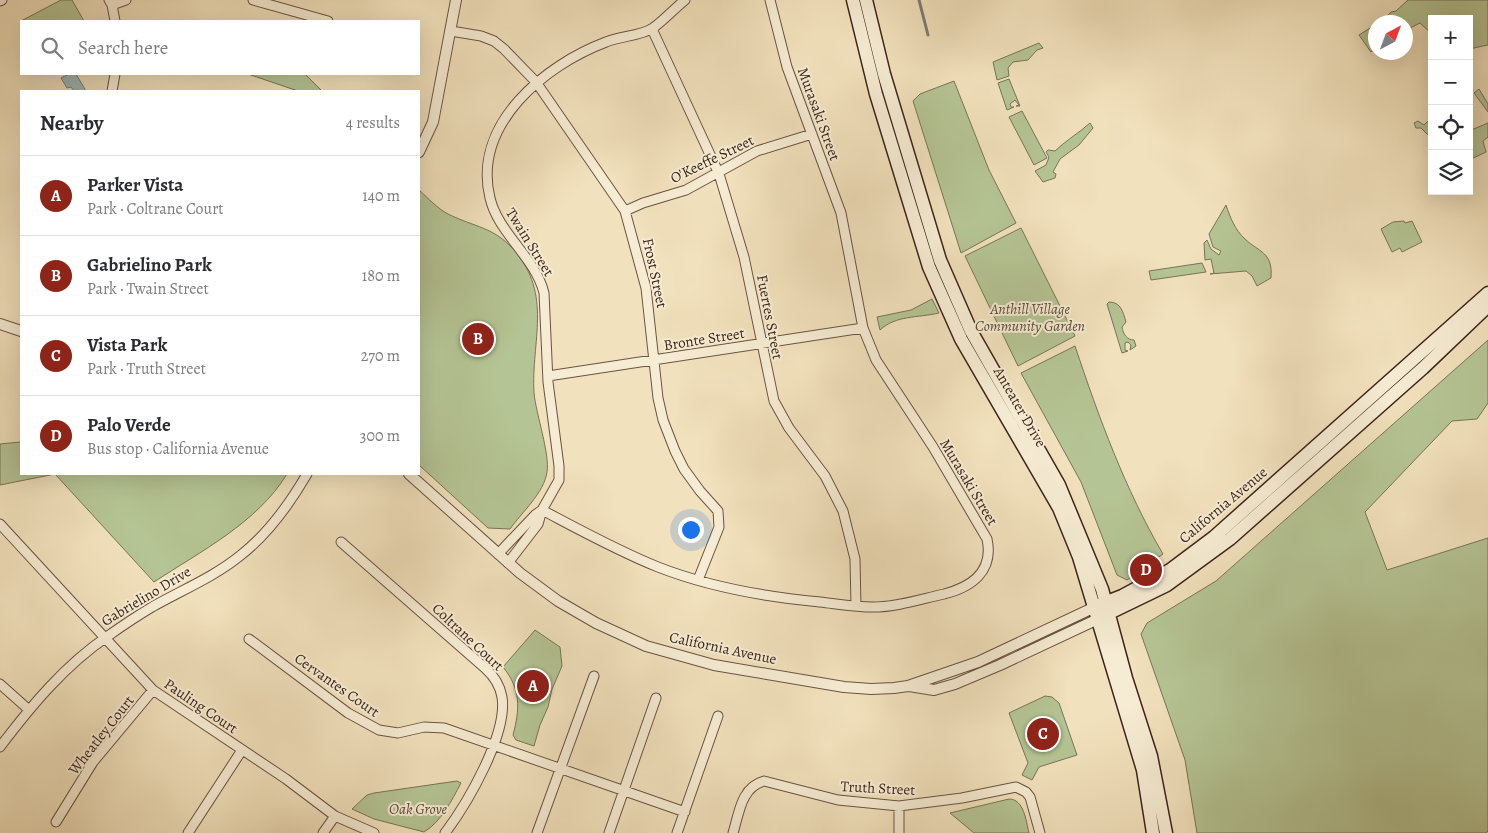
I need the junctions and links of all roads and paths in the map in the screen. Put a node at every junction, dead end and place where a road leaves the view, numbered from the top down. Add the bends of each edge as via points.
1 (126, 0) edge
2 (253, 0) edge
3 (456, 0) edge
4 (684, 0) edge
5 (770, 0) edge
6 (854, 0) edge
7 (860, 0) edge
8 (866, 0) edge
9 (111, 3) edge
10 (115, 20) edge
11 (324, 20) edge
12 (652, 29) junction
13 (451, 31) junction
14 (115, 75) edge
15 (536, 82) junction
16 (112, 90) edge
17 (891, 94) junction
18 (812, 134) junction
19 (420, 150) edge
20 (720, 174) junction
21 (625, 210) junction
22 (1488, 294) edge
23 (1488, 306) edge
24 (0, 324) edge
25 (863, 328) junction
26 (20, 331) edge
27 (762, 344) junction
28 (656, 360) junction
29 (548, 376) junction
30 (306, 475) edge
31 (411, 475) edge
32 (542, 510) junction
33 (0, 524) edge
34 (341, 542) dead end
35 (498, 554) junction
36 (508, 562) junction
37 (698, 580) junction
38 (856, 606) junction
39 (1102, 610) junction
40 (106, 637) junction
41 (249, 639) dead end
42 (594, 676) dead end
43 (0, 684) edge
44 (153, 690) junction
45 (656, 698) dead end
46 (28, 709) junction
47 (718, 716) dead end
48 (493, 745) junction
49 (0, 747) edge
50 (242, 750) junction
51 (560, 770) junction
52 (623, 792) junction
53 (900, 806) junction
54 (685, 812) junction
55 (335, 816) junction
56 (56, 822) dead end
57 (188, 833) edge
58 (323, 833) edge
59 (374, 833) edge
60 (445, 833) edge
61 (537, 833) edge
62 (609, 833) edge
63 (677, 833) edge
64 (733, 833) edge
65 (900, 833) edge
66 (1040, 833) edge
67 (1153, 833) edge
68 (1166, 833) edge

1 - 9 street
2 - 11 street
3 - 13 street
4 - 12 street, Twain Street
5 - 18 street, Murasaki Street via 778,36
6 - 39 main road, Anteater Drive via 876,94 929,267 961,339 1059,508
7 - 17 main road via 882,85
8 - 17 main road, Anteater Drive
9 - 10 street
12 - 15 street, Twain Street via 607,41
12 - 20 street, Fuertes Street
13 - 15 street, Frost Street via 494,41
13 - 19 street via 432,122
14 - 16 street
15 - 21 street, Frost Street
15 - 29 street, Twain Street via 516,104 498,133 489,157 487,180 490,202 541,282
17 - 39 main road, Anteater Drive via 940,260 985,356 1059,485 1083,538
18 - 20 street, O'Keeffe Street via 757,151
18 - 25 street, Murasaki Street via 841,214
20 - 21 street, O'Keeffe Street via 686,190
20 - 27 street, Fuertes Street via 744,257
21 - 28 street, Frost Street via 646,288
22 - 39 main road, California Avenue via 1214,537 1164,574
23 - 39 main road, California Avenue via 1230,540 1167,585
24 - 26 street
25 - 27 street, Bronte Street
25 - 38 street, Murasaki Street via 876,360 933,447 987,539 989,548 979,576 970,585 896,605
27 - 28 street, Bronte Street
27 - 38 street, Fuertes Street via 770,389 779,412 825,476 843,511 855,559
28 - 29 street, Bronte Street
28 - 37 street, Frost Street via 658,398 668,436 688,474 720,518
29 - 32 street, Twain Street via 559,470 555,489
30 - 40 street, Gabrielino Drive via 277,520 240,556
31 - 35 street, California Avenue
32 - 35 street, Twain Street
32 - 36 street, Twain Street via 538,524
32 - 37 street, Murasaki Street via 658,566
33 - 40 street, Pauling Court
34 - 48 street, Coltrane Court via 495,679 503,706
35 - 36 street, California Avenue
36 - 39 street, California Avenue via 538,588 596,623 646,646 684,659 844,687 908,686 934,690 955,684 1000,665
37 - 38 street, Murasaki Street via 790,599
39 - 67 main road, Anteater Drive via 1143,770
39 - 68 main road, Anteater Drive via 1151,756
40 - 44 street, Pauling Court
40 - 46 street, Gabrielino Drive
41 - 48 street, Cervantes Court via 348,713 379,730 398,733 424,727 444,728
42 - 51 street
43 - 46 street
44 - 50 street, Pauling Court
44 - 56 street, Wheatley Court via 93,762
45 - 52 street
46 - 49 street, Gabrielino Drive
47 - 54 street
48 - 51 street, Cervantes Court
48 - 60 street, Coltrane Court via 466,805
50 - 55 street, Pauling Court
50 - 57 street
51 - 52 street, Cervantes Court
51 - 61 street
52 - 54 street, Cervantes Court
52 - 62 street
53 - 64 street, Truth Street via 838,800 764,782 745,794
53 - 65 street
53 - 66 street, Truth Street via 946,801 1016,787 1030,797
54 - 63 street
55 - 58 street
55 - 59 street, Pauling Court

